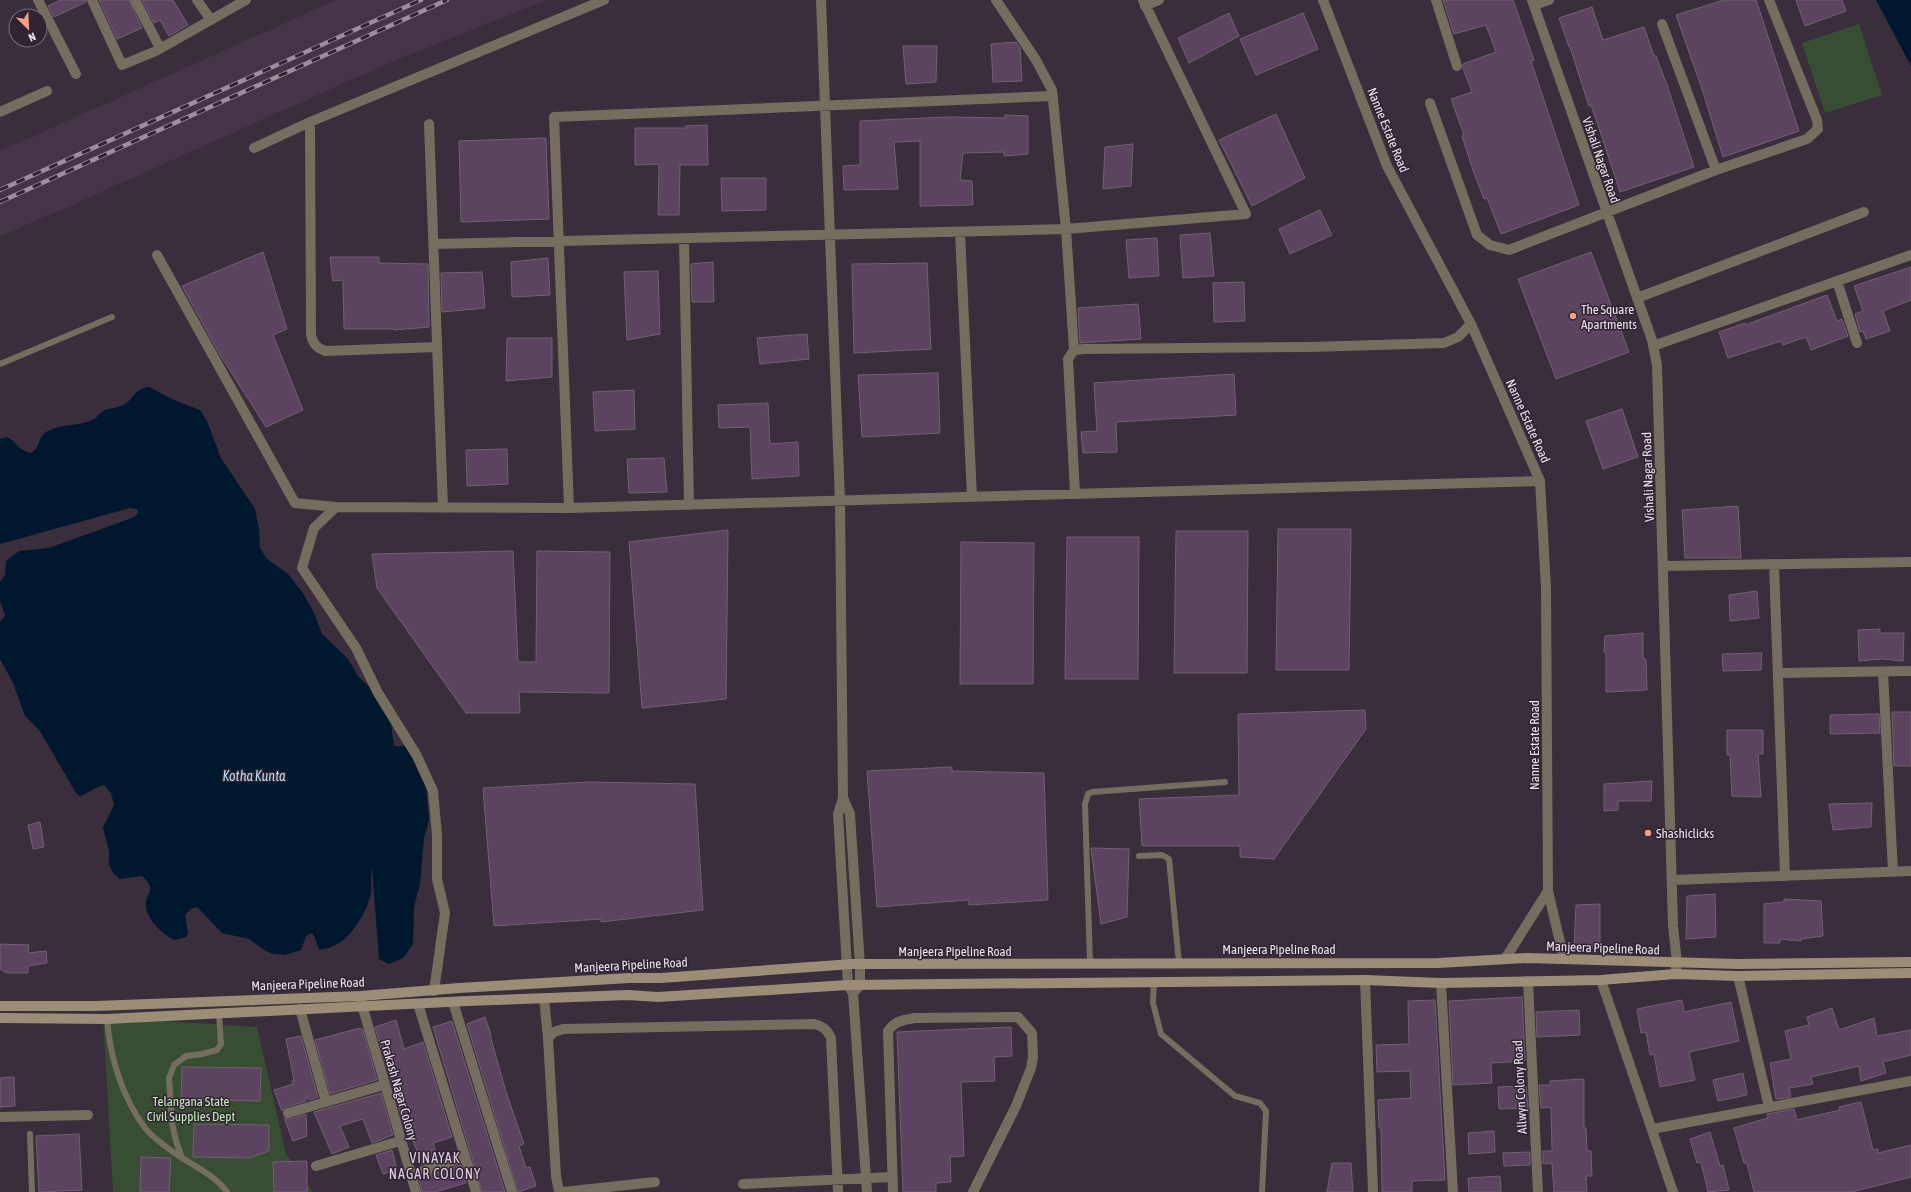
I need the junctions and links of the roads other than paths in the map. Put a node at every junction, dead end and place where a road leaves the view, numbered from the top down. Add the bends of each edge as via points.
1 (38, 0) edge
2 (92, 0) edge
3 (135, 0) edge
4 (197, 0) edge
5 (246, 0) edge
6 (604, 0) edge
7 (821, 0) edge
8 (996, 0) edge
9 (1159, 0) edge
10 (1322, 0) edge
11 (1436, 0) edge
12 (1550, 0) edge
13 (1769, 0) edge
14 (1144, 3) edge
15 (1533, 3) edge
16 (211, 20) junction
17 (1662, 24) dead end
18 (160, 48) junction
19 (1457, 66) dead end
20 (76, 74) dead end
21 (48, 91) dead end
22 (1054, 96) junction
23 (1430, 103) dead end
24 (825, 106) junction
25 (0, 112) edge
26 (310, 122) junction
27 (429, 124) dead end
28 (254, 148) dead end
29 (1716, 170) junction
30 (1605, 211) junction
31 (1864, 212) dead end
32 (1066, 229) junction
33 (960, 232) junction
34 (830, 236) junction
35 (684, 239) junction
36 (559, 242) junction
37 (435, 244) junction
38 (157, 255) dead end
39 (1911, 255) edge
40 (1837, 281) junction
41 (1637, 298) junction
42 (112, 317) dead end
43 (1471, 324) junction
44 (1857, 343) dead end
45 (437, 346) junction
46 (1653, 346) junction
47 (1074, 350) junction
48 (0, 364) edge
49 (1540, 481) junction
50 (1075, 494) junction
51 (972, 497) junction
52 (840, 500) junction
53 (689, 505) junction
54 (336, 507) junction
55 (443, 508) junction
56 (569, 508) junction
57 (1911, 562) edge
58 (1774, 564) junction
59 (1664, 566) junction
60 (1911, 671) edge
61 (1883, 672) junction
62 (1779, 673) junction
63 (1225, 782) dead end
64 (843, 798) junction
65 (1139, 856) dead end
66 (1911, 871) edge
67 (1893, 872) junction
68 (1785, 876) junction
69 (1673, 880) junction
70 (1548, 891) junction
71 (1504, 959) junction
72 (1564, 959) junction
73 (1270, 962) junction
74 (1911, 962) edge
75 (1090, 963) junction
76 (1179, 963) junction
77 (1677, 963) junction
78 (860, 964) junction
79 (848, 965) junction
80 (1911, 973) edge
81 (1675, 974) junction
82 (1738, 976) junction
83 (629, 978) junction
84 (1365, 980) junction
85 (1601, 980) junction
86 (1270, 981) junction
87 (1528, 981) junction
88 (1154, 982) junction
89 (1441, 983) junction
90 (854, 988) junction
91 (434, 991) junction
92 (628, 995) junction
93 (359, 996) junction
94 (544, 998) junction
95 (453, 1002) junction
96 (418, 1004) junction
97 (0, 1006) edge
98 (362, 1007) junction
99 (300, 1009) junction
100 (220, 1014) junction
101 (0, 1018) edge
102 (107, 1019) junction
103 (548, 1038) junction
104 (1911, 1081) edge
105 (384, 1085) junction
106 (326, 1102) junction
107 (1769, 1107) junction
108 (288, 1113) dead end
109 (88, 1115) dead end
110 (0, 1117) edge
111 (1652, 1129) junction
112 (30, 1134) dead end
113 (400, 1141) junction
114 (465, 1157) junction
115 (182, 1158) junction
116 (316, 1166) dead end
117 (411, 1175) junction
118 (892, 1177) junction
119 (867, 1178) junction
120 (837, 1179) junction
121 (654, 1182) dead end
122 (744, 1184) dead end
123 (32, 1192) edge
124 (227, 1192) edge
125 (416, 1192) edge
126 (476, 1192) edge
127 (512, 1192) edge
128 (559, 1192) edge
129 (563, 1192) edge
130 (838, 1192) edge
131 (867, 1192) edge
132 (893, 1192) edge
133 (972, 1192) edge
134 (1262, 1192) edge
135 (1373, 1192) edge
136 (1453, 1192) edge
137 (1538, 1192) edge
138 (1673, 1192) edge

1 - 20 street
2 - 18 street via 122,65
3 - 18 street
4 - 16 street
5 - 16 street
6 - 26 street
7 - 24 street
8 - 22 street via 1036,60
9 - 14 street
10 - 43 street, Nanne Estate Road via 1387,166
11 - 19 street
12 - 15 street
13 - 29 street via 1817,120 1818,129 1808,139
14 - 32 street via 1246,214
15 - 30 street, Vishali Nagar Road
16 - 18 street
17 - 29 street
21 - 25 street
22 - 24 street
22 - 32 street
23 - 30 street via 1478,235 1490,245 1509,250
24 - 34 street
24 - 36 street via 554,117
26 - 28 street
26 - 45 street via 312,342 325,351
27 - 37 street
29 - 30 street
30 - 41 street, Vishali Nagar Road
31 - 41 street
32 - 33 street
32 - 47 street
33 - 34 street
33 - 51 street
34 - 35 street
34 - 52 street
35 - 36 street
35 - 53 street
36 - 37 street
36 - 56 street
37 - 45 street
38 - 54 street via 295,503
39 - 40 street
40 - 44 street
40 - 46 street
41 - 46 street, Vishali Nagar Road
42 - 48 lane
43 - 47 street via 1458,337 1444,343
43 - 49 street, Nanne Estate Road
45 - 55 street
46 - 59 street, Vishali Nagar Road via 1657,365
47 - 50 street via 1068,359
49 - 50 street
49 - 70 street, Nanne Estate Road via 1546,587
50 - 51 street
51 - 52 street
52 - 53 street
52 - 64 street
53 - 56 street
54 - 55 street
54 - 91 street via 314,528 302,568 356,648 378,693 417,756 433,791 437,879 445,913
55 - 56 street
57 - 58 street
58 - 59 street
58 - 62 street
59 - 69 street, Vishali Nagar Road
60 - 61 street
61 - 62 street
61 - 67 street
62 - 68 street
63 - 75 lane via 1088,794 1085,808
64 - 78 street via 850,814
64 - 79 street via 838,814
65 - 76 lane via 1162,855 1169,860
66 - 67 street
67 - 68 street
68 - 69 street
69 - 77 street, Vishali Nagar Road via 1673,926
70 - 71 street
70 - 72 street, Nanne Estate Road
71 - 72 main road, Manjeera Pipeline Road
71 - 73 main road, Manjeera Pipeline Road via 1438,963
72 - 77 main road, Manjeera Pipeline Road
73 - 76 main road, Manjeera Pipeline Road
73 - 86 main road
74 - 77 main road, Manjeera Pipeline Road
75 - 76 main road, Manjeera Pipeline Road
75 - 78 main road, Manjeera Pipeline Road
77 - 81 street, Vishali Nagar Road
78 - 79 main road, Manjeera Pipeline Road
78 - 90 street
79 - 83 main road, Manjeera Pipeline Road
79 - 90 street
80 - 82 main road, Manjeera Pipeline Road
81 - 82 main road, Manjeera Pipeline Road
81 - 85 main road, Manjeera Pipeline Road
82 - 107 street
83 - 91 main road, Manjeera Pipeline Road
83 - 92 main road
84 - 86 main road, Manjeera Pipeline Road
84 - 89 main road, Manjeera Pipeline Road
84 - 135 street
85 - 87 main road, Manjeera Pipeline Road
85 - 111 street
86 - 88 main road, Manjeera Pipeline Road
87 - 89 main road, Manjeera Pipeline Road
87 - 137 street, Allwyn Colony Road
88 - 90 main road, Manjeera Pipeline Road
88 - 134 lane via 1153,1003 1161,1034 1235,1096 1260,1103 1266,1111
89 - 136 street
90 - 92 main road, Manjeera Pipeline Road via 658,997
90 - 119 street
91 - 93 main road, Manjeera Pipeline Road
92 - 94 main road, Manjeera Pipeline Road
93 - 97 main road, Manjeera Pipeline Road via 95,1006
93 - 98 street, Prakash Nagar Colony
94 - 95 main road, Manjeera Pipeline Road
94 - 103 street
95 - 96 main road, Manjeera Pipeline Road
95 - 127 street
96 - 98 main road, Manjeera Pipeline Road
96 - 114 street
98 - 99 main road, Manjeera Pipeline Road
98 - 105 street, Prakash Nagar Colony
99 - 100 main road, Manjeera Pipeline Road
99 - 106 street
100 - 102 main road, Manjeera Pipeline Road
100 - 115 lane via 221,1044 217,1050 186,1056 174,1065 169,1078 172,1123
101 - 102 main road, Manjeera Pipeline Road
102 - 115 lane via 112,1055 129,1102 146,1129
103 - 120 street via 554,1032 563,1029 814,1024 822,1026 831,1038
103 - 128 street
104 - 107 street
105 - 106 street
105 - 113 street, Prakash Nagar Colony
106 - 108 street
107 - 111 street
109 - 110 street
111 - 138 street
112 - 123 lane
113 - 116 street
113 - 117 street, Prakash Nagar Colony
114 - 117 street
114 - 126 street
115 - 124 lane via 221,1184
117 - 125 street, Prakash Nagar Colony
118 - 119 street
118 - 132 street
118 - 133 street via 888,1031 898,1021 915,1018 1018,1017 1032,1033 1031,1068 1016,1106
119 - 120 street
119 - 131 street
120 - 122 street
120 - 130 street
121 - 129 street

